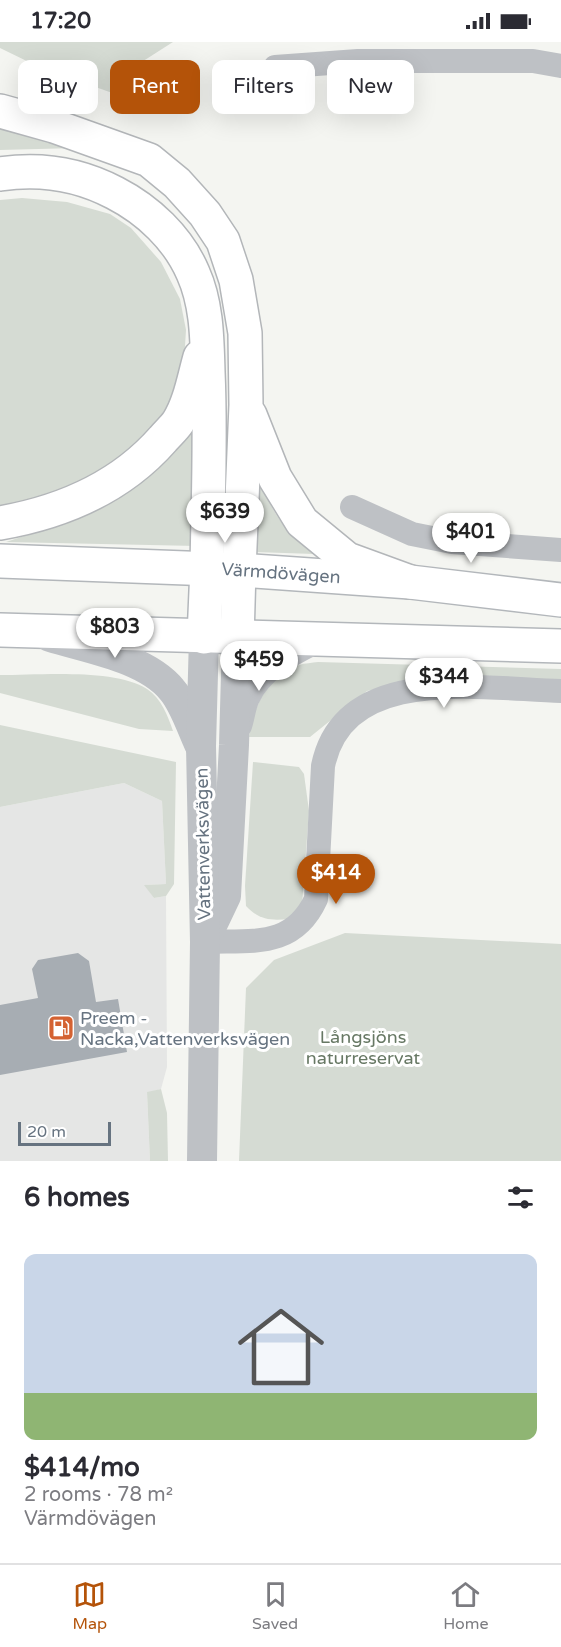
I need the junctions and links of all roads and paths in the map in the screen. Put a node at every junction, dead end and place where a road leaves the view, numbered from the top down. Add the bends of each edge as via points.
1 (315, 64) edge
2 (561, 66) edge
3 (0, 111) edge
4 (0, 174) edge
5 (206, 332) junction
6 (246, 405) junction
7 (352, 507) dead end
8 (0, 523) edge
9 (561, 550) edge
10 (0, 561) edge
11 (207, 568) junction
12 (239, 570) junction
13 (410, 582) junction
14 (561, 600) edge
15 (13, 630) edge
16 (204, 637) junction
17 (237, 638) junction
18 (322, 639) junction
19 (561, 646) edge
20 (561, 691) edge
21 (234, 745) junction
22 (201, 746) junction
23 (205, 942) junction
24 (202, 1161) edge

1 - 2 street via 533,61
3 - 6 main road via 149,160 205,214 223,241 236,280 245,333
4 - 5 main road via 56,173 95,182 132,202 163,228 186,258 194,276
5 - 8 main road via 190,393 178,421 152,452 124,476 90,496 50,512
5 - 11 main road via 211,427
6 - 12 main road
6 - 13 main road via 275,478 302,522 347,559
7 - 9 street via 412,534 452,542
10 - 11 main road, Värmdövägen
11 - 12 main road, Värmdövägen
11 - 16 main road
12 - 13 main road, Värmdövägen
12 - 17 main road
13 - 14 main road, Värmdövägen
15 - 16 main road
15 - 22 street, Vattenverksvägen via 138,664 161,678 174,692
16 - 17 main road
16 - 22 street, Vattenverksvägen
17 - 18 main road
17 - 21 street, Vattenverksvägen
18 - 19 main road
18 - 21 street, Vattenverksvägen via 279,662 266,675 249,696
20 - 23 street via 420,688 388,695 359,710 327,745 316,900 308,915 284,935
21 - 23 street, Vattenverksvägen via 226,896
22 - 23 street, Vattenverksvägen
23 - 24 street, Vattenverksvägen

